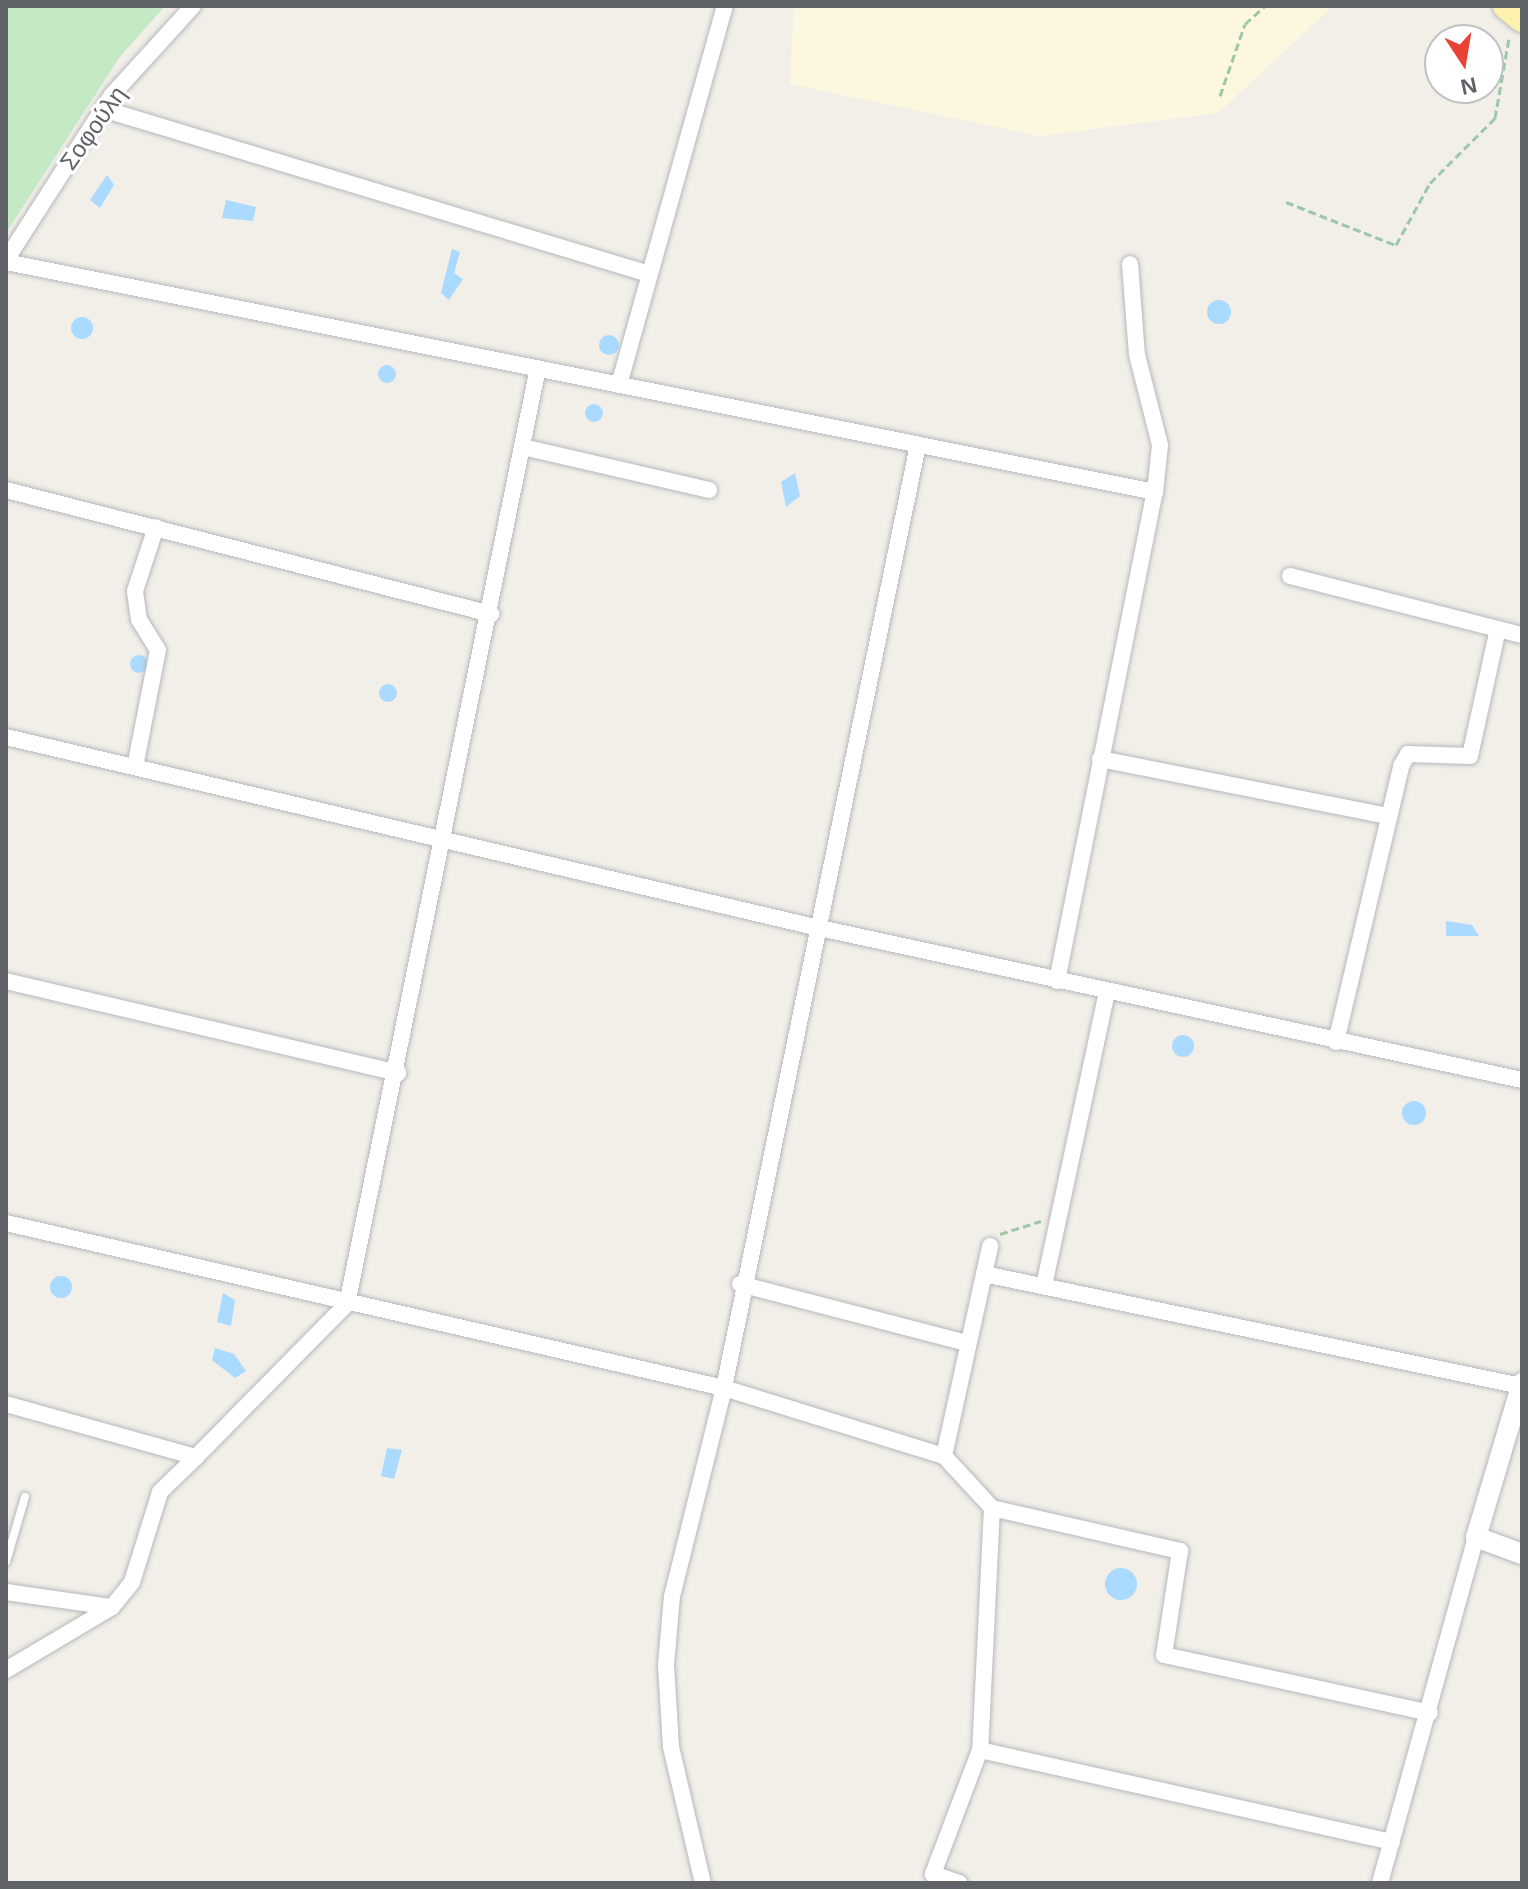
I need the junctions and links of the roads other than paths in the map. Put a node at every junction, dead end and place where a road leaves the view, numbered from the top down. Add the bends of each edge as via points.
1 (193, 6) edge
2 (725, 6) edge
3 (103, 109) junction
4 (6, 261) edge
5 (1130, 264) dead end
6 (646, 273) junction
7 (538, 368) junction
8 (619, 385) junction
9 (918, 445) junction
10 (523, 447) junction
11 (6, 490) edge
12 (709, 490) dead end
13 (1155, 492) junction
14 (156, 527) junction
15 (1290, 576) dead end
16 (491, 614) junction
17 (1498, 629) junction
18 (1522, 635) edge
19 (6, 737) edge
20 (1100, 759) junction
21 (135, 767) junction
22 (1389, 816) junction
23 (446, 842) junction
24 (815, 927) junction
25 (6, 981) edge
26 (1057, 981) junction
27 (1107, 993) junction
28 (1336, 1042) junction
29 (398, 1073) junction
30 (1522, 1080) edge
31 (6, 1223) edge
32 (990, 1246) road end
33 (984, 1274) junction
34 (1045, 1281) junction
35 (740, 1284) junction
36 (347, 1304) junction
37 (966, 1343) junction
38 (1522, 1384) edge
39 (724, 1388) junction
40 (6, 1404) edge
41 (944, 1456) junction
42 (196, 1457) junction
43 (25, 1497) dead end
44 (992, 1508) junction
45 (1476, 1537) junction
46 (1522, 1554) edge
47 (6, 1562) edge
48 (6, 1592) edge
49 (112, 1607) junction
50 (6, 1670) edge
51 (1430, 1713) junction
52 (980, 1750) junction
53 (1392, 1842) junction
54 (703, 1883) edge
55 (959, 1883) edge
56 (1380, 1883) edge

1 - 3 street, Σοφούλη
2 - 6 street
3 - 4 street, Σοφούλη
3 - 6 street
4 - 7 street
5 - 13 street via 1137,355 1160,445
6 - 8 street
7 - 8 street
7 - 10 street
8 - 9 street
9 - 13 street
9 - 24 street
10 - 12 street
10 - 16 street
11 - 14 street
13 - 20 street
14 - 16 street
14 - 21 street via 135,591 139,620 158,650
15 - 17 street
16 - 23 street
17 - 18 street
17 - 22 street via 1470,756 1408,754
19 - 21 street
20 - 22 street
20 - 26 street
21 - 23 street
22 - 28 street
23 - 24 street
23 - 29 street
24 - 26 street
24 - 35 street
25 - 29 street
26 - 27 street
27 - 28 street
27 - 34 street
28 - 30 street
29 - 36 street
31 - 36 street
32 - 33 street
33 - 34 street
33 - 37 street
34 - 38 street
35 - 37 street
35 - 39 street
36 - 39 street
36 - 42 street
37 - 41 street
38 - 45 street
39 - 41 street
39 - 54 street via 672,1596 666,1665 671,1747
40 - 42 street
41 - 44 street
42 - 49 street via 160,1492 132,1582
43 - 47 lane
44 - 51 street via 1180,1551 1164,1655
44 - 52 street
45 - 46 street
45 - 51 street
48 - 49 street
49 - 50 street
51 - 53 street
52 - 53 street
52 - 55 street via 933,1874
53 - 56 street

